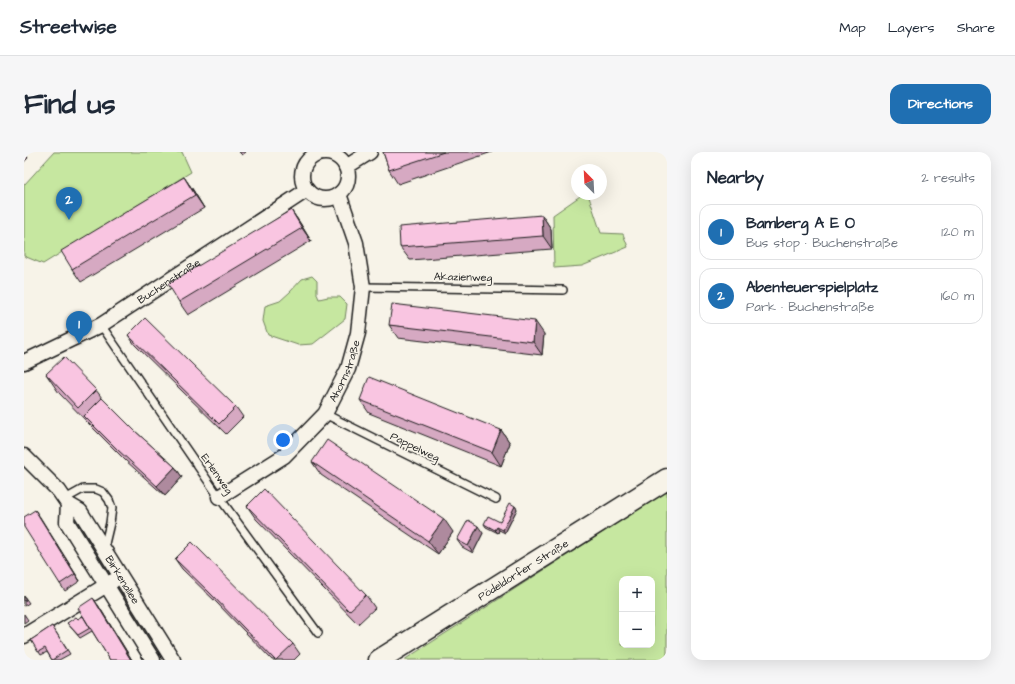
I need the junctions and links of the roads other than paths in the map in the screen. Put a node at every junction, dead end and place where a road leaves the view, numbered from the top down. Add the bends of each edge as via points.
1 (370, 152) edge
2 (312, 154) edge
3 (346, 167) junction
4 (307, 190) junction
5 (339, 194) junction
6 (363, 287) junction
7 (563, 290) dead end
8 (101, 325) junction
9 (24, 362) edge
10 (325, 414) junction
11 (24, 456) edge
12 (667, 479) edge
13 (220, 497) junction
14 (496, 499) dead end
15 (67, 502) junction
16 (104, 550) junction
17 (120, 576) junction
18 (106, 585) junction
19 (318, 633) dead end
20 (24, 636) edge
21 (153, 660) edge
22 (172, 660) edge
23 (379, 660) edge

1 - 3 street
2 - 3 street via 335,155
2 - 4 street via 303,168 303,183
3 - 5 street via 347,181
4 - 5 street via 313,196 322,199
4 - 8 street, Buchenstraße
5 - 6 street, Ahornstraße via 356,243
6 - 7 lane, Akazienweg
6 - 10 street, Ahornstraße via 358,333 348,369
8 - 9 street, Buchenstraße
8 - 13 lane, Erlenweg
10 - 13 street, Ahornstraße via 284,456
10 - 14 lane, Pappelweg
11 - 15 street, Birkenallee via 59,490
12 - 23 main road, Pödeldorfer Straße
13 - 19 lane, Erlenweg
15 - 16 street, Birkenallee via 80,511
15 - 16 lane via 83,489 96,488 103,492 112,508
15 - 18 street, Birkenallee via 67,522
16 - 17 street, Birkenallee
17 - 18 street
17 - 22 street, Birkenallee
18 - 20 street
18 - 21 street, Birkenallee

